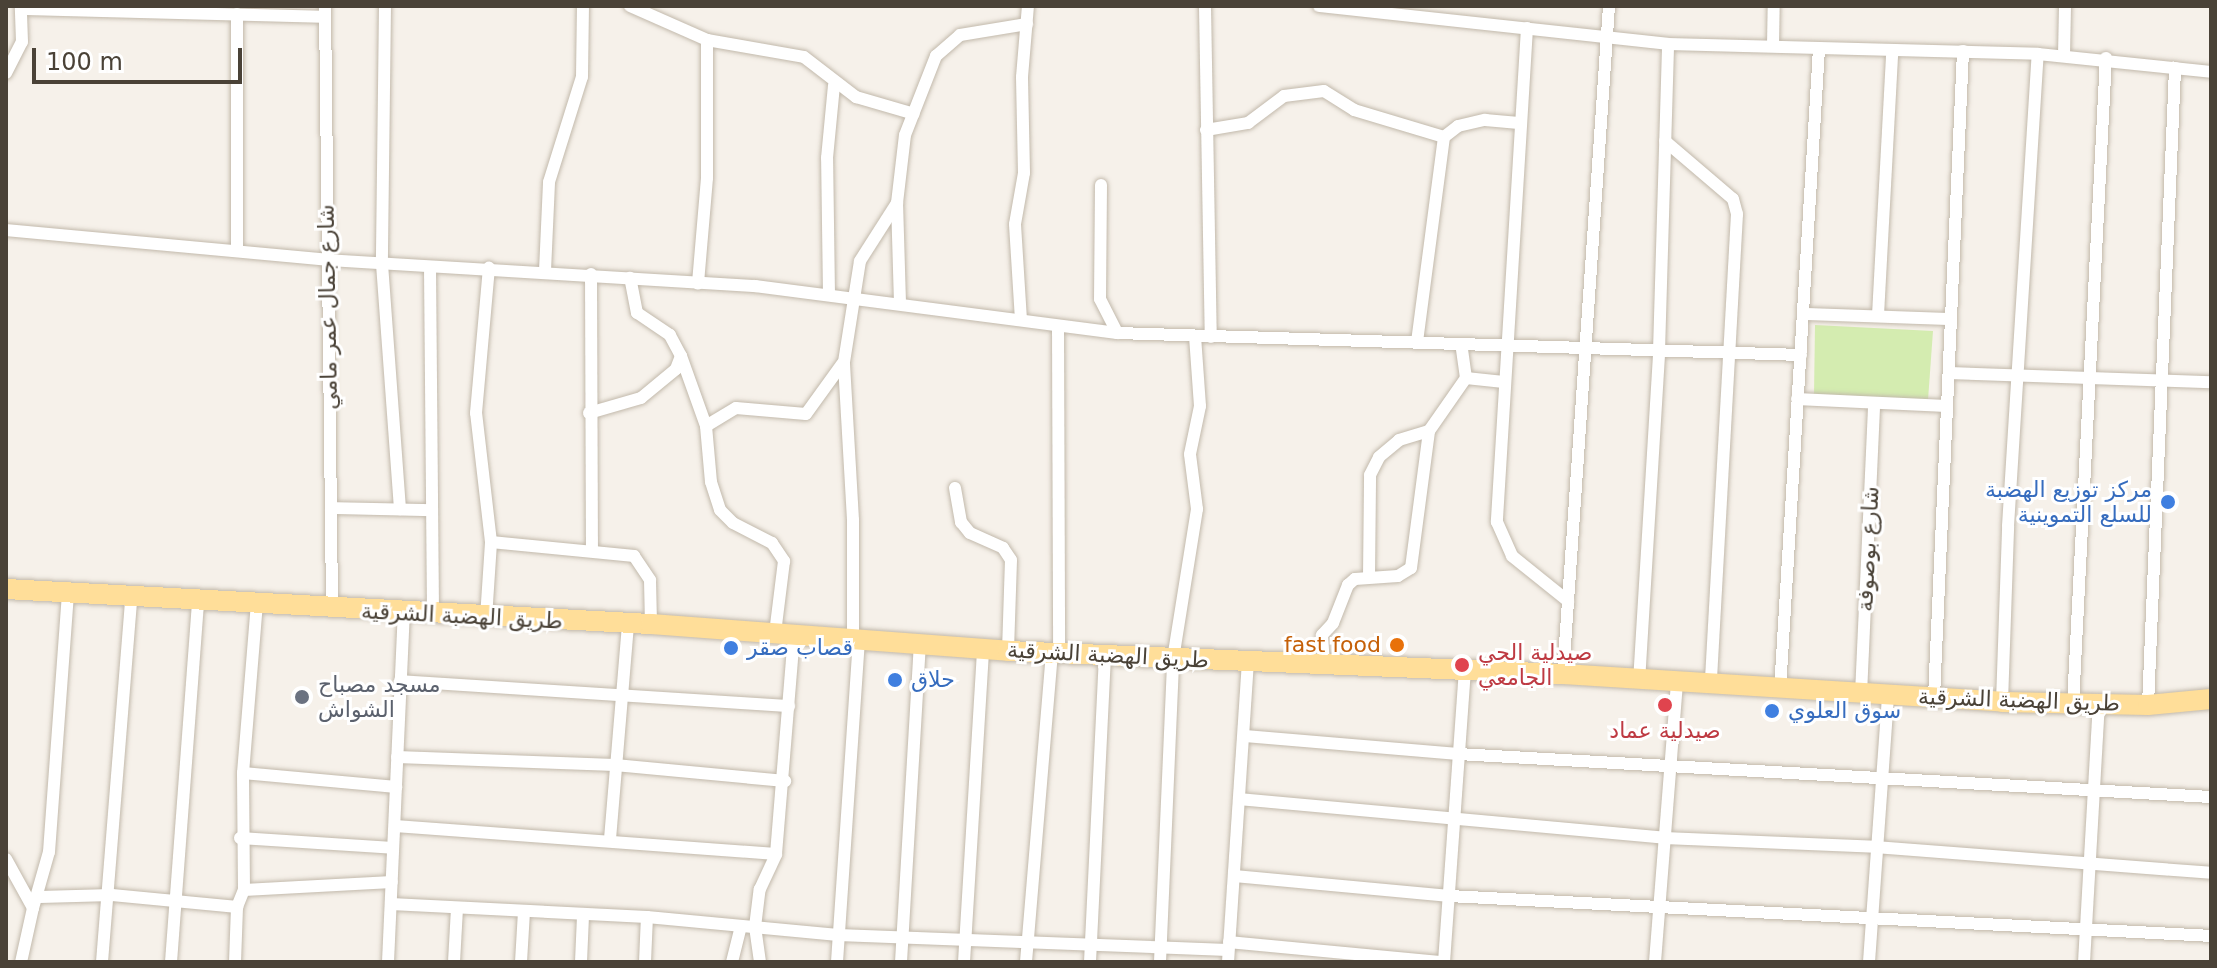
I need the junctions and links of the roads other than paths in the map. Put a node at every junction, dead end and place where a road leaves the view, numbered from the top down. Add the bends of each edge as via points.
1 (385, 6) edge
2 (583, 6) edge
3 (630, 6) edge
4 (1028, 6) edge
5 (1205, 6) edge
6 (1319, 6) edge
7 (1609, 6) edge
8 (1774, 6) edge
9 (2065, 6) edge
10 (22, 8) edge
11 (325, 12) edge
12 (237, 14) junction
13 (1027, 24) junction
14 (1527, 28) junction
15 (1607, 36) junction
16 (707, 40) junction
17 (1668, 44) junction
18 (1773, 45) junction
19 (1819, 48) junction
20 (1963, 51) junction
21 (1892, 54) junction
22 (2038, 54) junction
23 (2064, 55) junction
24 (2106, 58) junction
25 (2175, 68) junction
26 (2211, 72) edge
27 (6, 73) edge
28 (834, 85) junction
29 (914, 114) junction
30 (1519, 123) junction
31 (1206, 130) junction
32 (1444, 137) junction
33 (1665, 141) junction
34 (1101, 185) dead end
35 (897, 203) junction
36 (6, 230) edge
37 (237, 250) junction
38 (327, 260) junction
39 (382, 264) junction
40 (430, 267) junction
41 (489, 268) junction
42 (545, 271) junction
43 (591, 274) junction
44 (630, 278) junction
45 (698, 284) junction
46 (829, 295) junction
47 (851, 297) junction
48 (900, 303) junction
49 (1806, 314) junction
50 (1878, 315) junction
51 (1949, 319) junction
52 (1021, 320) junction
53 (1058, 326) junction
54 (1117, 333) junction
55 (1195, 337) junction
56 (1211, 337) junction
57 (1417, 342) junction
58 (1461, 344) junction
59 (1507, 346) junction
60 (1588, 348) junction
61 (1659, 351) junction
62 (1728, 353) junction
63 (1801, 355) junction
64 (681, 356) junction
65 (844, 362) junction
66 (1949, 373) junction
67 (2016, 376) junction
68 (1466, 378) junction
69 (2161, 378) junction
70 (2090, 380) junction
71 (1504, 382) junction
72 (2211, 382) edge
73 (1797, 399) junction
74 (1874, 404) junction
75 (1946, 406) junction
76 (589, 413) junction
77 (706, 426) junction
78 (1429, 431) junction
79 (955, 488) dead end
80 (331, 508) junction
81 (400, 509) junction
82 (428, 510) junction
83 (491, 542) junction
84 (592, 550) junction
85 (1369, 577) junction
86 (6, 589) edge
87 (68, 593) junction
88 (131, 598) junction
89 (198, 601) junction
90 (1568, 601) junction
91 (257, 604) junction
92 (332, 609) junction
93 (404, 612) junction
94 (433, 614) junction
95 (486, 618) junction
96 (628, 624) junction
97 (651, 624) junction
98 (784, 634) junction
99 (856, 639) junction
100 (920, 643) junction
101 (983, 648) junction
102 (1008, 651) junction
103 (1055, 653) junction
104 (1105, 655) junction
105 (1173, 659) junction
106 (1248, 661) junction
107 (1324, 664) junction
108 (1465, 671) junction
109 (1563, 674) junction
110 (400, 681) junction
111 (1639, 682) junction
112 (1677, 684) junction
113 (1711, 685) junction
114 (1780, 690) junction
115 (1861, 694) junction
116 (622, 695) junction
117 (1888, 695) junction
118 (1934, 697) junction
119 (2211, 699) edge
120 (2002, 702) junction
121 (2073, 704) junction
122 (2099, 705) junction
123 (2148, 705) junction
124 (789, 706) junction
125 (1245, 736) junction
126 (1458, 754) junction
127 (397, 757) junction
128 (615, 765) junction
129 (1669, 766) junction
130 (243, 773) junction
131 (1879, 777) junction
132 (785, 781) junction
133 (396, 787) junction
134 (2093, 791) junction
135 (2211, 797) edge
136 (1239, 799) junction
137 (1457, 821) junction
138 (395, 826) junction
139 (240, 838) junction
140 (1664, 838) junction
141 (610, 839) junction
142 (1875, 847) junction
143 (393, 848) junction
144 (776, 854) junction
145 (6, 859) edge
146 (2089, 864) junction
147 (2211, 873) edge
148 (1235, 876) junction
149 (392, 882) junction
150 (244, 890) junction
151 (112, 895) junction
152 (1449, 896) junction
153 (175, 901) junction
154 (36, 903) junction
155 (391, 904) junction
156 (237, 907) junction
157 (457, 908) junction
158 (1658, 909) junction
159 (524, 912) junction
160 (583, 916) junction
161 (647, 917) junction
162 (1870, 922) junction
163 (741, 926) junction
164 (755, 927) junction
165 (2086, 929) junction
166 (838, 935) junction
167 (2211, 936) edge
168 (903, 937) junction
169 (965, 940) junction
170 (1028, 943) junction
171 (1091, 945) junction
172 (1228, 951) edge
173 (1160, 955) edge
174 (21, 962) edge
175 (102, 962) edge
176 (171, 962) edge
177 (235, 962) edge
178 (388, 962) edge
179 (454, 962) edge
180 (521, 962) edge
181 (581, 962) edge
182 (645, 962) edge
183 (732, 962) edge
184 (760, 962) edge
185 (837, 962) edge
186 (901, 962) edge
187 (964, 962) edge
188 (1026, 962) edge
189 (1090, 962) edge
190 (1441, 962) edge
191 (1655, 962) edge
192 (1869, 962) edge
193 (2084, 962) edge

1 - 39 street
2 - 42 street via 582,77 549,182
3 - 16 street
4 - 13 street
5 - 31 street
6 - 14 street
7 - 15 street
8 - 18 street
9 - 23 street
10 - 12 street
10 - 27 street via 22,42
11 - 12 street
11 - 38 street, شارع جمال عمر مامي
12 - 37 street
13 - 29 street via 960,35 936,56
13 - 52 street via 1024,173 1015,224
14 - 15 street
14 - 30 street
15 - 17 street
15 - 60 street
16 - 28 street via 796,54 817,65
16 - 45 street via 707,178
17 - 18 street
17 - 33 street
18 - 19 street
19 - 21 street
19 - 49 street
20 - 21 street
20 - 22 street
20 - 51 street
21 - 50 street
22 - 23 street
22 - 67 street
23 - 24 street
24 - 25 street
24 - 70 street
25 - 26 street
25 - 69 street
28 - 29 street
28 - 46 street via 827,158
29 - 35 street via 905,135
30 - 32 street via 1485,120 1458,126
30 - 59 street
31 - 32 street via 1248,123 1284,96 1324,91 1354,110
31 - 56 street
32 - 57 street
33 - 61 street
33 - 62 street via 1736,206
34 - 54 street via 1100,299
35 - 47 street via 860,261
35 - 48 street
36 - 37 street
37 - 38 street
38 - 39 street
38 - 80 street, شارع جمال عمر مامي
39 - 40 street
39 - 81 street
40 - 41 street
40 - 82 street via 433,392
41 - 42 street
41 - 83 street via 476,413
42 - 43 street
43 - 44 street
43 - 76 street
44 - 45 street
44 - 64 street via 637,313 670,335
45 - 46 street
46 - 47 street
47 - 48 street
47 - 65 street
48 - 52 street
49 - 50 street
49 - 63 street
50 - 51 street
51 - 66 street
52 - 53 street
53 - 54 street
53 - 103 street
54 - 55 street
55 - 56 street
55 - 105 street via 1200,406 1190,454 1197,509
56 - 57 street
57 - 58 street
58 - 59 street
58 - 68 street
59 - 60 street
59 - 71 street
60 - 61 street
60 - 90 street
61 - 62 street
61 - 111 street
62 - 63 street
62 - 113 street
63 - 73 street
64 - 76 street via 676,369 641,398
64 - 77 street
65 - 77 street via 806,414 736,408
65 - 99 street
66 - 67 street
66 - 75 street
67 - 70 street
67 - 120 street
68 - 71 street
68 - 78 street
69 - 70 street
69 - 72 street
69 - 123 street
70 - 121 street
71 - 90 street via 1500,535 1525,569
73 - 74 street
73 - 114 street
74 - 75 street
74 - 115 street, شارع بوصوفة
75 - 118 street
76 - 84 street
77 - 98 street via 711,482 720,510 733,523 772,543 784,561
78 - 85 street via 1399,440 1379,457 1370,475
78 - 85 street via 1411,568 1398,576
79 - 102 street via 961,522 970,533 1003,548 1011,560
80 - 81 street
80 - 92 street, شارع جمال عمر مامي
81 - 82 street
82 - 94 street
83 - 84 street
83 - 95 street
84 - 97 street via 634,556 647,571
85 - 107 street via 1348,585 1333,623 1322,633
86 - 87 main road, طريق الهضبة الشرقية
87 - 88 main road, طريق الهضبة الشرقية
87 - 154 street via 49,852
88 - 89 main road, طريق الهضبة الشرقية
88 - 151 street
89 - 91 main road, طريق الهضبة الشرقية
89 - 153 street
90 - 109 street
91 - 92 main road, طريق الهضبة الشرقية
91 - 130 street
92 - 93 main road, طريق الهضبة الشرقية
93 - 94 main road, طريق الهضبة الشرقية
93 - 110 street
94 - 95 main road, طريق الهضبة الشرقية
95 - 96 main road, طريق الهضبة الشرقية
96 - 97 main road, طريق الهضبة الشرقية
96 - 116 street
97 - 98 main road, طريق الهضبة الشرقية
98 - 99 main road, طريق الهضبة الشرقية
98 - 124 street
99 - 100 main road, طريق الهضبة الشرقية
99 - 166 street
100 - 101 main road, طريق الهضبة الشرقية
100 - 168 street
101 - 102 main road, طريق الهضبة الشرقية
101 - 169 street
102 - 103 main road, طريق الهضبة الشرقية
103 - 104 main road, طريق الهضبة الشرقية
103 - 170 street
104 - 105 main road, طريق الهضبة الشرقية
104 - 171 street
105 - 106 main road, طريق الهضبة الشرقية
105 - 173 street
106 - 107 main road, طريق الهضبة الشرقية
106 - 125 street
107 - 108 main road, طريق الهضبة الشرقية
108 - 109 main road, طريق الهضبة الشرقية
108 - 126 street
109 - 111 main road, طريق الهضبة الشرقية
110 - 116 street
110 - 127 street
111 - 112 main road, طريق الهضبة الشرقية
112 - 113 main road, طريق الهضبة الشرقية
112 - 129 street
113 - 114 main road, طريق الهضبة الشرقية
114 - 115 main road, طريق الهضبة الشرقية
115 - 117 main road, طريق الهضبة الشرقية
116 - 124 street
116 - 128 street
117 - 118 main road, طريق الهضبة الشرقية
117 - 131 street
118 - 120 main road, طريق الهضبة الشرقية
119 - 123 main road, طريق الهضبة الشرقية
120 - 121 main road, طريق الهضبة الشرقية
121 - 122 main road, طريق الهضبة الشرقية
122 - 123 main road, طريق الهضبة الشرقية
122 - 134 street
124 - 132 street
125 - 126 street
125 - 136 street
126 - 129 street
126 - 137 street
127 - 128 street
127 - 133 street
128 - 132 street
128 - 141 street
129 - 131 street
129 - 140 street
130 - 133 street
130 - 139 street
131 - 134 street
131 - 142 street
132 - 144 street
133 - 138 street
134 - 135 street
134 - 146 street
136 - 137 street
136 - 148 street
137 - 140 street
137 - 152 street
138 - 141 street
138 - 143 street
139 - 143 street
139 - 150 street
140 - 142 street
140 - 158 street
141 - 144 street
142 - 146 street
142 - 162 street
143 - 149 street
144 - 164 street via 760,889
145 - 154 street
146 - 147 street
146 - 165 street
148 - 152 street
148 - 172 street
149 - 150 street
149 - 155 street
150 - 156 street
151 - 153 street
151 - 154 street
151 - 175 street
152 - 158 street
152 - 190 street
153 - 156 street
153 - 176 street
154 - 174 street
155 - 157 street
155 - 178 street
156 - 177 street
157 - 159 street
157 - 179 street
158 - 162 street
158 - 191 street
159 - 160 street
159 - 180 street
160 - 161 street
160 - 181 street
161 - 163 street
161 - 182 street
162 - 165 street
162 - 192 street
163 - 164 street
163 - 183 street
164 - 166 street
164 - 184 street
165 - 167 street
165 - 193 street
166 - 168 street
166 - 185 street
168 - 169 street
168 - 186 street
169 - 170 street
169 - 187 street
170 - 171 street
170 - 188 street
171 - 173 street
171 - 189 street
172 - 173 street
172 - 190 street

